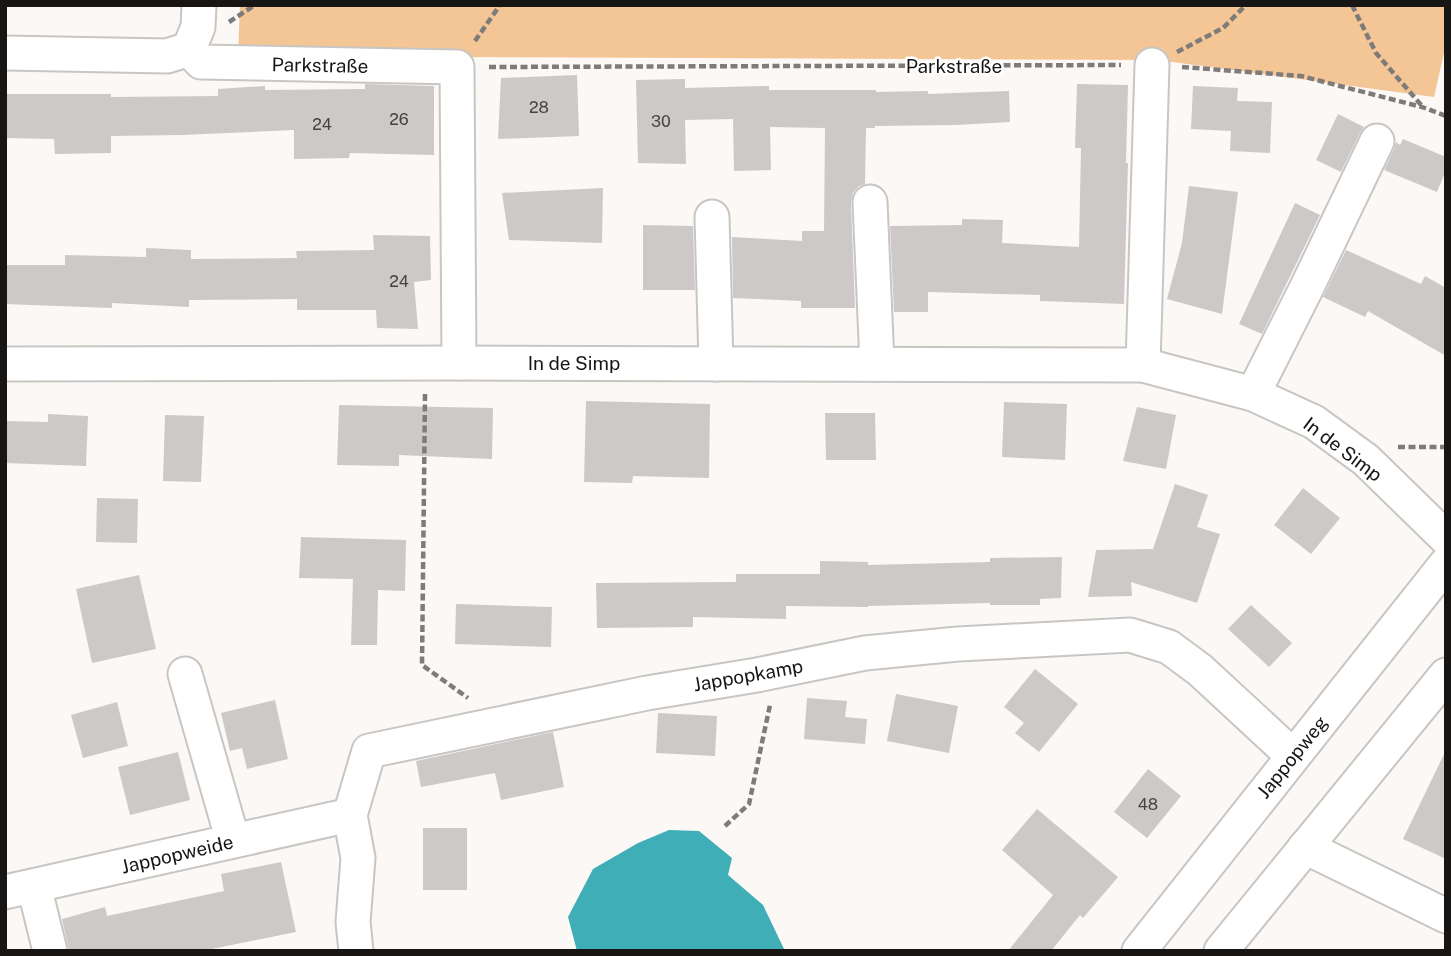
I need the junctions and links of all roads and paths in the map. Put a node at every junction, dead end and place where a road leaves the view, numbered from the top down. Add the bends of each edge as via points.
1 (199, 5) edge
2 (500, 5) edge
3 (1246, 5) edge
4 (1352, 5) edge
5 (188, 49) junction
6 (5, 53) edge
7 (1152, 65) junction
8 (457, 67) junction
9 (1422, 107) junction
10 (1446, 116) edge
11 (1377, 141) dead end
12 (870, 202) dead end
13 (712, 217) dead end
14 (425, 363) junction
15 (459, 363) junction
16 (5, 364) edge
17 (716, 364) junction
18 (877, 364) junction
19 (1143, 365) junction
20 (1253, 394) junction
21 (1446, 538) edge
22 (1446, 564) edge
23 (767, 673) junction
24 (185, 674) dead end
25 (1446, 675) edge
26 (502, 723) junction
27 (1293, 756) junction
28 (349, 815) junction
29 (725, 825) dead end
30 (233, 841) junction
31 (1305, 847) junction
32 (20, 889) edge
33 (1446, 916) edge
34 (50, 951) edge
35 (356, 951) edge
36 (1139, 951) edge
37 (1221, 951) edge

1 - 5 street via 198,27
2 - 8 path
3 - 7 path via 1223,28
4 - 9 path via 1376,53
5 - 6 street via 167,56
5 - 8 street, Parkstraße via 201,62
7 - 8 path, Parkstraße
7 - 9 path, Parkstraße via 1301,76
7 - 19 street
8 - 15 street
9 - 10 path, Parkstraße
11 - 20 street
12 - 18 street
13 - 17 street
14 - 15 street, In de Simp
14 - 16 street, In de Simp
14 - 26 path via 422,665
15 - 17 street, In de Simp
17 - 18 street, In de Simp
18 - 19 street, In de Simp
19 - 20 street, In de Simp
20 - 21 street, In de Simp via 1314,422 1366,460
22 - 27 street, Jappopweg
23 - 26 street, Jappopkamp
23 - 27 street, Jappopkamp via 865,653 958,643 1130,635 1169,647 1200,670
23 - 29 path via 749,804
24 - 30 street
25 - 31 street
26 - 28 street, Jappopkamp via 369,751
27 - 36 street, Jappopweg
28 - 30 street, Jappopweide
28 - 35 street, Jappopkamp via 358,858 353,922
30 - 32 street, Jappopweide
31 - 33 street
31 - 37 street
32 - 34 street

